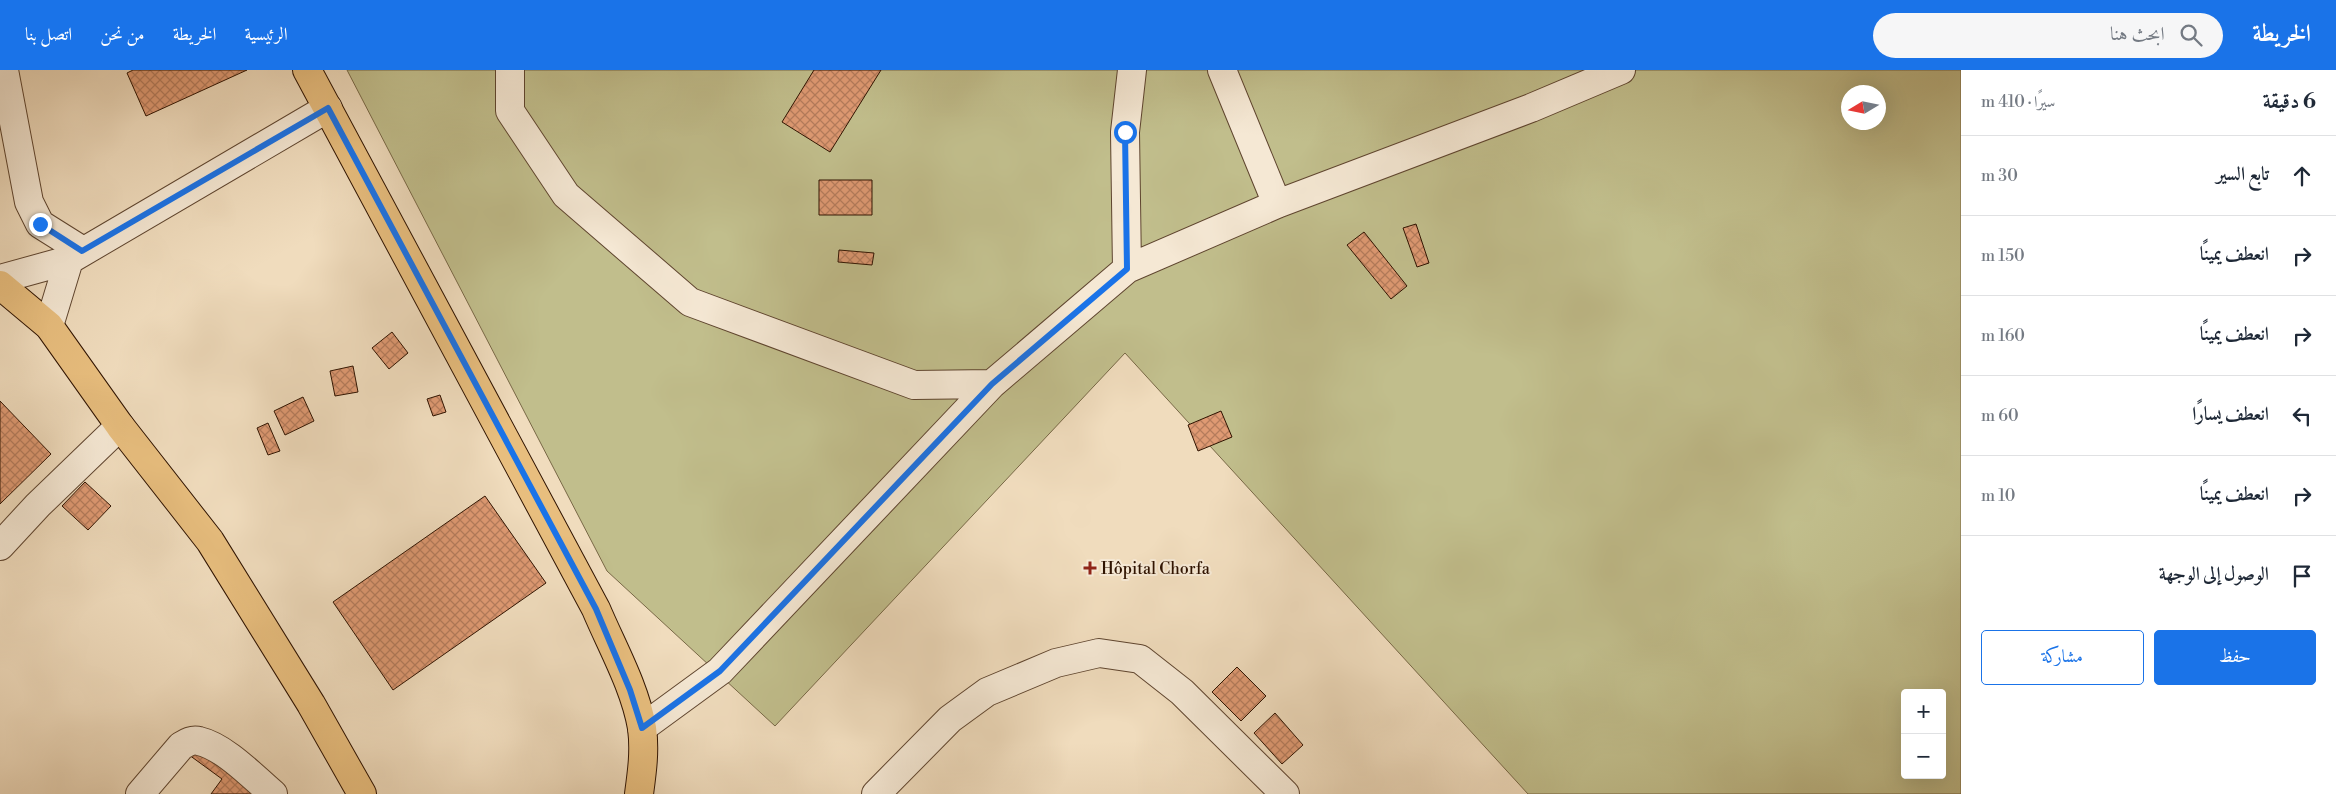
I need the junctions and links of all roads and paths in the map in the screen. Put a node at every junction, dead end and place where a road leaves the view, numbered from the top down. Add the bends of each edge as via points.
1 (4, 70) edge
2 (307, 70) edge
3 (510, 70) edge
4 (1132, 70) edge
5 (1222, 70) edge
6 (1621, 70) edge
7 (328, 108) junction
8 (1277, 204) junction
9 (76, 255) junction
10 (1127, 269) junction
11 (0, 279) edge
12 (0, 285) edge
13 (48, 326) junction
14 (992, 384) junction
15 (120, 426) junction
16 (0, 546) edge
17 (642, 728) junction
18 (140, 794) edge
19 (273, 794) edge
20 (362, 794) edge
21 (639, 794) edge
22 (876, 794) edge
23 (1285, 794) edge

1 - 9 street via 29,202 40,224
2 - 7 main road
3 - 14 street via 510,111 566,195 690,302 914,385
4 - 10 street via 1125,132
5 - 8 street
6 - 8 street via 1532,108
7 - 9 street
7 - 17 main road via 596,609 630,690
8 - 10 street
9 - 11 street
9 - 13 street
10 - 14 street
12 - 13 main road
13 - 15 main road
14 - 17 street via 720,671
15 - 16 street
15 - 20 main road via 210,541 311,704
17 - 21 main road via 644,764
18 - 19 street via 181,746 198,740 229,756
22 - 23 street via 950,719 987,692 1056,662 1099,653 1140,659 1182,692

